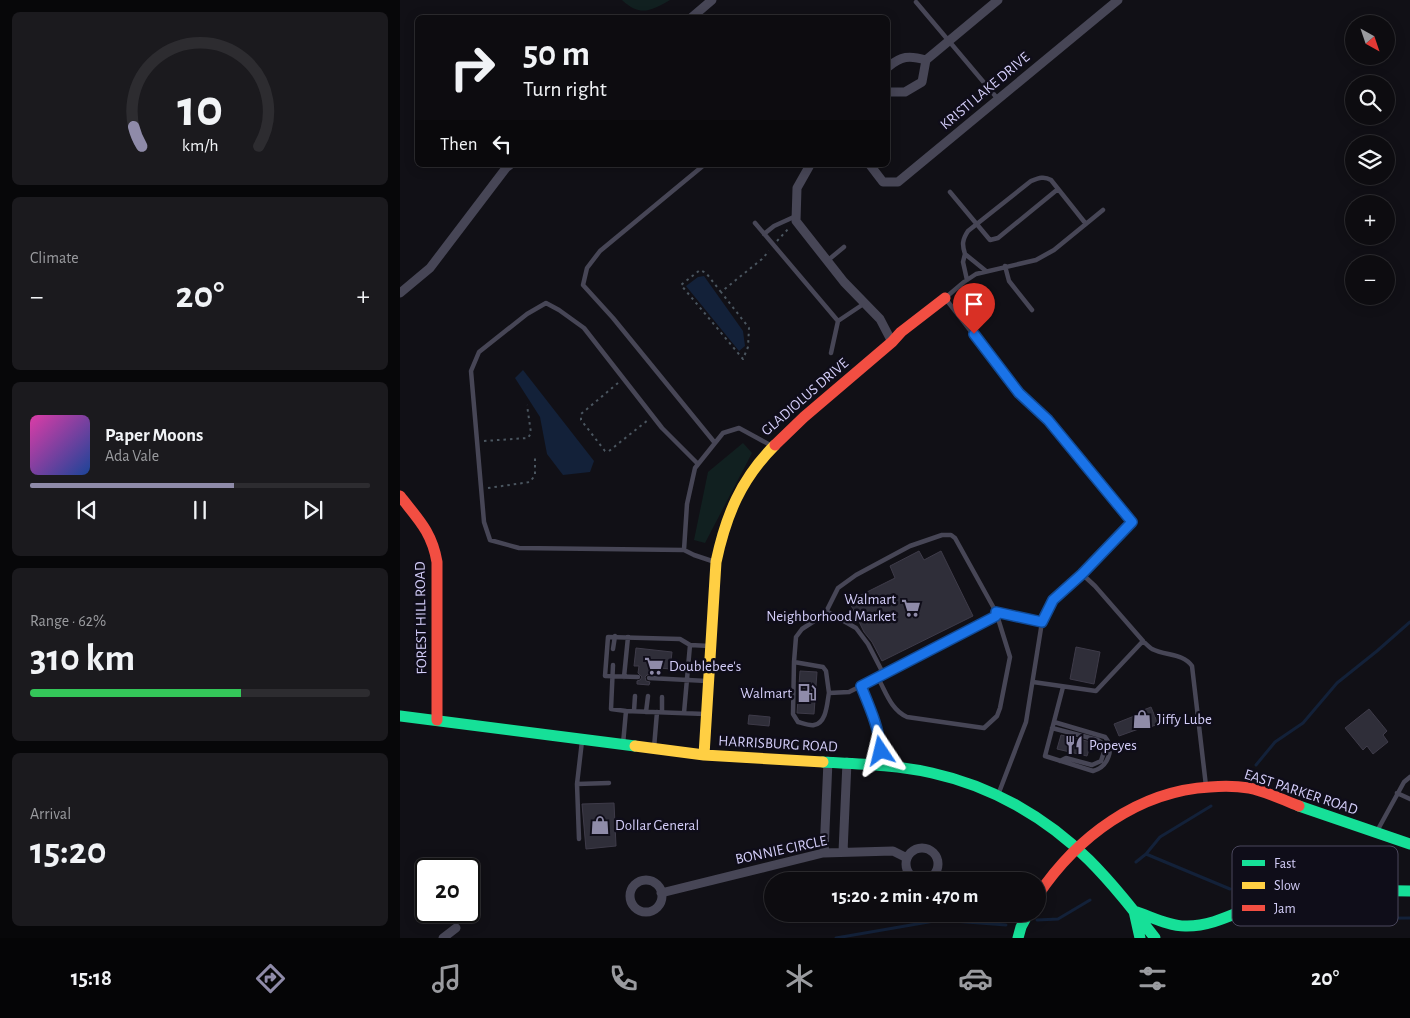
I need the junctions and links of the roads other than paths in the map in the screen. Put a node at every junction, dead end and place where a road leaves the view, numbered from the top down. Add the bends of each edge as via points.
1 (712, 0) edge
2 (998, 0) edge
3 (1118, 0) edge
4 (916, 2) dead end
5 (694, 15) edge
6 (949, 41) junction
7 (926, 60) junction
8 (890, 66) edge
9 (890, 92) edge
10 (998, 98) junction
11 (507, 167) edge
12 (702, 167) edge
13 (806, 167) edge
14 (872, 167) edge
15 (1058, 189) junction
16 (950, 192) dead end
17 (1103, 210) dead end
18 (796, 218) junction
19 (755, 223) dead end
20 (977, 224) junction
21 (1086, 224) junction
22 (764, 234) junction
23 (844, 247) dead end
24 (965, 254) junction
25 (827, 261) junction
26 (1005, 266) junction
27 (986, 271) junction
28 (967, 280) junction
29 (400, 293) edge
30 (945, 298) junction
31 (865, 303) junction
32 (1032, 310) dead end
33 (838, 321) junction
34 (892, 342) junction
35 (831, 353) dead end
36 (715, 443) junction
37 (772, 446) junction
38 (698, 464) junction
39 (400, 496) edge
40 (684, 550) junction
41 (716, 562) junction
42 (1082, 574) junction
43 (826, 611) junction
44 (996, 614) junction
45 (1042, 622) junction
46 (615, 636) junction
47 (628, 637) junction
48 (1143, 641) junction
49 (690, 645) junction
50 (711, 646) junction
51 (614, 649) dead end
52 (794, 662) junction
53 (613, 665) dead end
54 (884, 675) junction
55 (613, 676) junction
56 (624, 677) junction
57 (649, 678) dead end
58 (664, 678) junction
59 (878, 678) junction
60 (687, 680) junction
61 (709, 681) junction
62 (1033, 682) junction
63 (636, 684) dead end
64 (663, 686) dead end
65 (861, 686) junction
66 (1063, 687) junction
67 (829, 693) junction
68 (635, 696) dead end
69 (648, 696) dead end
70 (662, 697) dead end
71 (626, 711) junction
72 (634, 711) junction
73 (646, 712) junction
74 (660, 712) junction
75 (684, 713) junction
76 (707, 714) junction
77 (400, 716) edge
78 (437, 720) junction
79 (1054, 722) junction
80 (1052, 728) junction
81 (582, 740) junction
82 (623, 745) junction
83 (654, 749) junction
84 (704, 755) junction
85 (1060, 760) junction
86 (828, 761) junction
87 (848, 762) junction
88 (882, 765) junction
89 (1410, 776) edge
90 (609, 783) dead end
91 (577, 784) junction
92 (1206, 786) junction
93 (1398, 793) junction
94 (998, 796) junction
95 (1410, 799) edge
96 (1376, 833) junction
97 (579, 839) dead end
98 (1410, 844) edge
99 (1076, 848) junction
100 (842, 852) junction
101 (824, 853) junction
102 (907, 858) dead end
103 (1046, 884) edge
104 (661, 893) dead end
105 (1134, 911) junction
106 (1232, 914) edge
107 (1212, 921) junction
108 (1024, 922) edge
109 (456, 928) dead end
110 (444, 938) edge
111 (1018, 938) edge
112 (1140, 938) edge
113 (1156, 938) edge
114 (1187, 938) edge

1 - 5 street
2 - 6 street
3 - 10 street, KRISTI LAKE DRIVE
4 - 6 lane
6 - 7 street
6 - 10 lane
7 - 8 street via 912,56
7 - 9 street via 922,82 905,92
10 - 14 street, KRISTI LAKE DRIVE via 898,182 883,182
11 - 29 street via 430,268
12 - 36 lane via 600,251 587,268 582,285
13 - 18 street via 797,188
15 - 20 lane via 1046,177 1031,181
15 - 20 lane via 998,238 990,240
15 - 21 lane
16 - 20 lane
17 - 21 lane
18 - 22 lane via 774,226
18 - 25 street
19 - 22 lane
20 - 24 lane via 964,237
21 - 26 lane via 1036,260
22 - 33 lane
23 - 25 lane
24 - 27 lane
24 - 28 lane via 963,262
25 - 31 street
26 - 27 lane
26 - 32 lane via 1009,281
27 - 28 lane
28 - 30 lane
30 - 34 main road, GLADIOLUS DRIVE via 900,332
30 - 42 lane via 1019,393 1048,420 1132,522
31 - 33 lane
31 - 34 street via 880,319
33 - 35 lane
34 - 37 main road, GLADIOLUS DRIVE
36 - 37 lane via 723,432 739,428
36 - 38 lane
37 - 41 main road, GLADIOLUS DRIVE via 735,500 726,520
38 - 40 lane via 687,504
38 - 40 lane via 662,428 584,328 546,303 478,352 471,371 484,522 490,540 519,548
39 - 78 main road, FOREST HILL ROAD via 427,530 435,551
40 - 41 lane
41 - 50 main road, GLADIOLUS DRIVE
42 - 45 lane via 1053,600
42 - 48 lane
43 - 44 lane via 838,588 856,575 910,546 951,535
43 - 52 lane via 796,637
43 - 54 lane via 856,628
44 - 45 lane
44 - 54 lane
44 - 59 lane via 1010,657 1000,708 997,716 984,728 907,717 894,707
45 - 62 lane
46 - 47 lane
46 - 51 lane
46 - 55 lane via 608,637 605,676
47 - 49 lane via 680,639
47 - 56 lane
48 - 66 lane via 1096,691
48 - 92 lane via 1151,648 1189,660 1192,666
49 - 50 lane
49 - 60 lane
50 - 61 main road, GLADIOLUS DRIVE
52 - 67 lane via 823,667
52 - 67 lane via 793,714 798,722 814,725 819,722
53 - 55 lane
54 - 59 lane
55 - 56 lane
55 - 71 lane via 611,709
56 - 63 lane via 637,677
57 - 58 lane
58 - 60 lane
58 - 64 lane
59 - 65 lane
60 - 61 lane
60 - 75 lane
61 - 76 main road, GLADIOLUS DRIVE
62 - 66 lane
62 - 94 lane via 1026,722
65 - 67 lane via 849,692
65 - 88 lane via 880,737
66 - 79 lane
68 - 72 lane
69 - 73 lane
70 - 74 lane
71 - 72 lane
71 - 82 lane
72 - 73 lane
73 - 74 lane
74 - 75 lane
74 - 83 lane
75 - 76 lane
76 - 84 main road, GLADIOLUS DRIVE
77 - 78 main road, HARRISBURG ROAD
78 - 81 main road, HARRISBURG ROAD
79 - 80 lane
79 - 85 lane via 1105,737 1110,743 1108,759 1100,769 1093,771
80 - 85 lane via 1045,756
80 - 85 lane via 1098,740 1105,749 1102,760 1092,765 1066,758
81 - 82 main road, HARRISBURG ROAD
81 - 91 lane
82 - 83 main road, HARRISBURG ROAD
83 - 84 main road, HARRISBURG ROAD
84 - 86 main road, HARRISBURG ROAD
86 - 87 main road, HARRISBURG ROAD
86 - 101 street
87 - 88 main road, HARRISBURG ROAD
87 - 100 street
88 - 94 main road, HARRISBURG ROAD via 945,775
89 - 93 lane
90 - 91 lane
91 - 97 lane
92 - 96 main road, EAST PARKER ROAD via 1249,788
92 - 99 main road, EAST PARKER ROAD via 1146,801 1100,827
93 - 95 lane
93 - 96 lane
94 - 99 main road, HARRISBURG ROAD via 1033,815
96 - 98 main road, EAST PARKER ROAD
99 - 103 main road, EAST PARKER ROAD
99 - 105 main road, HARRISBURG ROAD
100 - 101 street, BONNIE CIRCLE
100 - 102 street, BONNIE CIRCLE via 893,851
101 - 104 street, BONNIE CIRCLE
105 - 107 main road via 1186,926
105 - 112 main road
105 - 113 main road, HARRISBURG ROAD
106 - 107 main road
107 - 114 main road
108 - 111 main road
109 - 110 street

